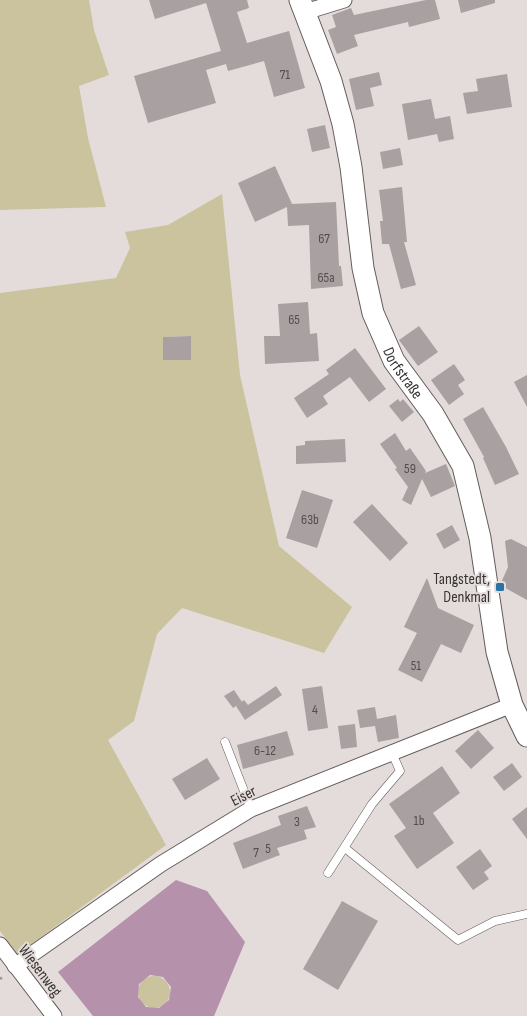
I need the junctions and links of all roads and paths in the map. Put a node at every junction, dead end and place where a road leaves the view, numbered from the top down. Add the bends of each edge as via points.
1 (344, 0) edge
2 (302, 6) edge
3 (512, 705) junction
4 (527, 736) edge
5 (225, 742) dead end
6 (392, 753) junction
7 (251, 809) junction
8 (344, 848) junction
9 (328, 873) dead end
10 (527, 914) edge
11 (0, 945) edge
12 (15, 966) junction
13 (54, 1016) edge

1 - 2 street
2 - 3 main road, Dorfstraße via 331,81 343,124 363,268 373,313 394,361 434,414 463,466 480,538 497,652
3 - 4 main road, Dorfstraße
3 - 6 street, Eiser
5 - 7 lane
6 - 7 street, Eiser
6 - 8 lane via 400,771 372,804
7 - 12 street, Eiser via 161,864
8 - 9 lane
8 - 10 lane via 458,940 495,921
11 - 12 street, Wiesenweg
12 - 13 street, Wiesenweg

